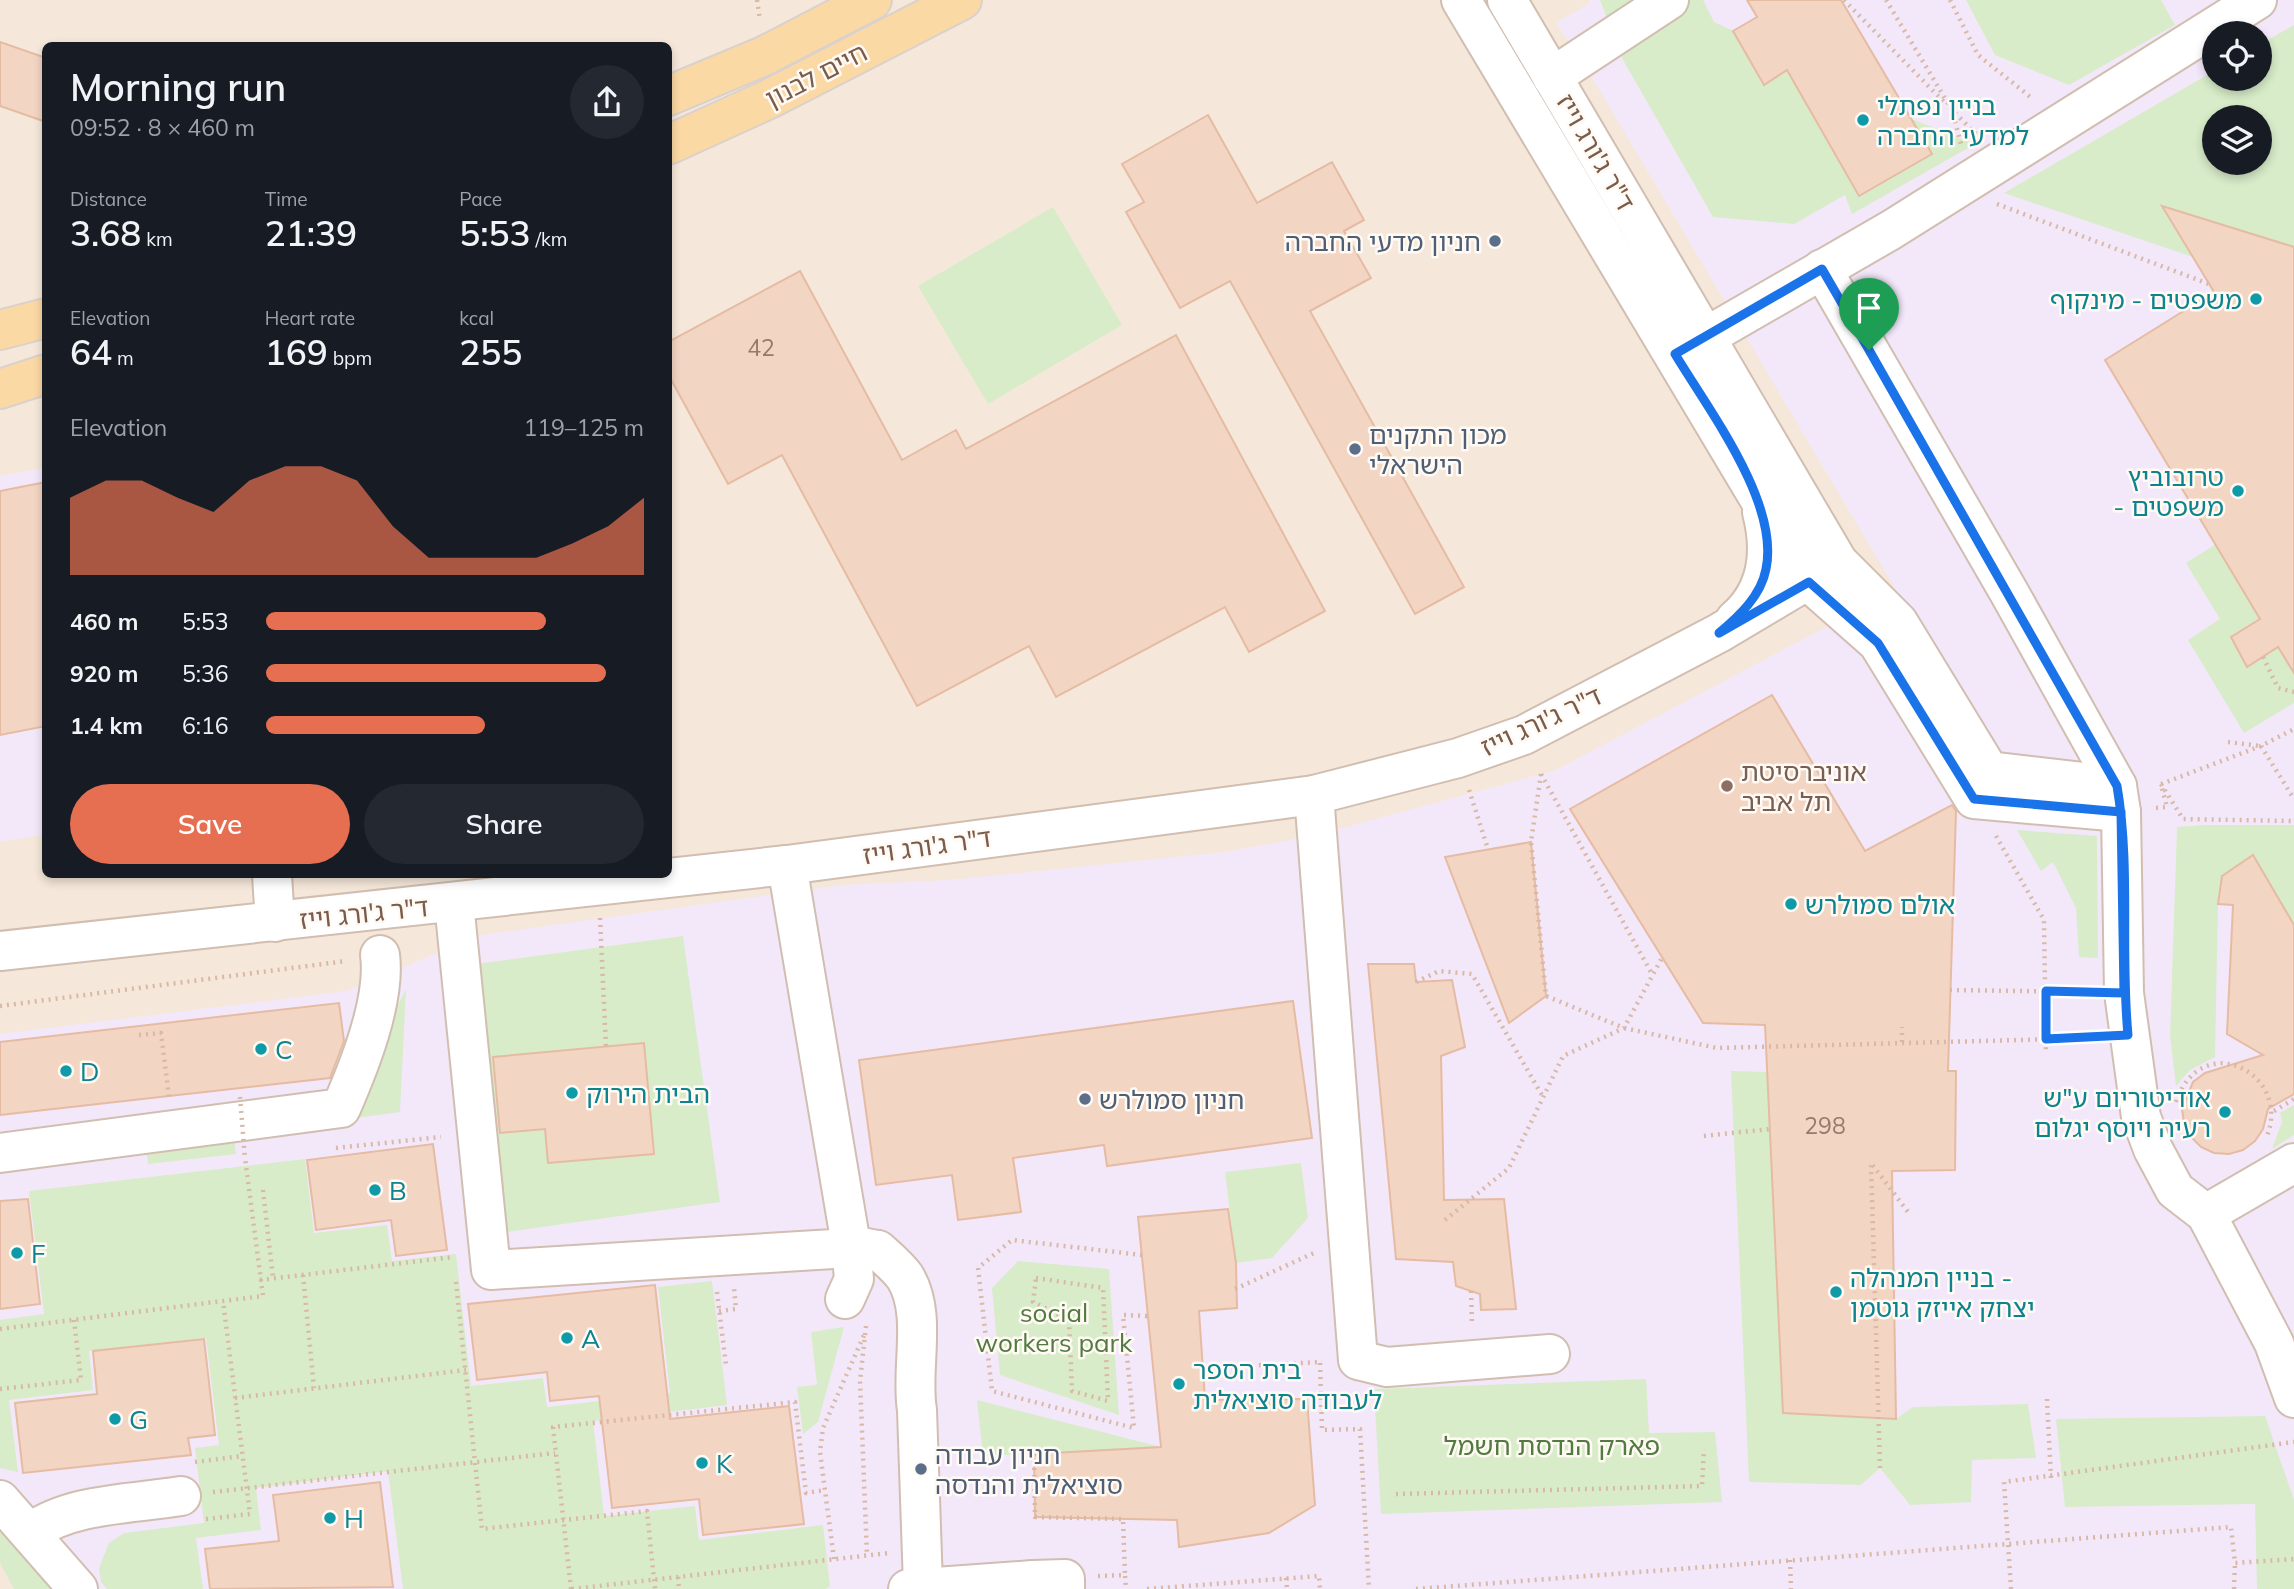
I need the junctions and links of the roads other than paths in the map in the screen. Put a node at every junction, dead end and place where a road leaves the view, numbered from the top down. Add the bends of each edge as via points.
1 (872, 0) edge
2 (962, 0) edge
3 (1461, 0) edge
4 (1507, 0) edge
5 (1669, 0) edge
6 (2257, 0) edge
7 (1552, 77) junction
8 (672, 94) edge
9 (672, 143) edge
10 (1822, 269) junction
11 (42, 319) edge
12 (0, 330) edge
13 (1690, 346) junction
14 (42, 375) edge
15 (0, 389) edge
16 (1750, 480) junction
17 (1824, 572) junction
18 (1719, 633) junction
19 (1314, 795) junction
20 (2119, 799) junction
21 (786, 864) junction
22 (272, 878) edge
23 (454, 903) junction
24 (275, 922) junction
25 (0, 951) edge
26 (380, 956) road end
27 (0, 1153) edge
28 (2279, 1153) edge
29 (2206, 1214) junction
30 (865, 1247) junction
31 (856, 1314) road end
32 (1550, 1354) dead end
33 (2294, 1398) edge
34 (197, 1492) road end
35 (0, 1500) edge
36 (31, 1532) junction
37 (1056, 1584) edge
38 (915, 1587) edge
39 (78, 1589) edge

1 - 8 main road, חיים לבנון via 764,56
2 - 9 main road, חיים לבנון
3 - 13 street, ד"ר ג'ורג וייז
4 - 7 street, ד"ר ג'ורג וייז
5 - 7 street
6 - 10 street
7 - 13 street, ד"ר ג'ורג וייז
10 - 13 street
10 - 20 street via 2010,594
11 - 12 main road
13 - 16 street, ד"ר ג'ורג וייז
13 - 17 street, ד"ר ג'ורג וייז
14 - 15 main road
16 - 17 street, ד"ר ג'ורג וייז
16 - 18 street via 1766,529 1766,570 1745,610
17 - 18 street, ד"ר ג'ורג וייז
17 - 20 street via 1878,643 1974,799
18 - 19 street, ד"ר ג'ורג וייז via 1524,735 1458,758
19 - 21 street, ד"ר ג'ורג וייז
19 - 32 street via 1358,1360 1387,1367
20 - 29 street via 2124,993 2141,1117 2152,1149 2175,1190
21 - 23 street, ד"ר ג'ורג וייז
21 - 30 street
22 - 24 street
23 - 24 street, ד"ר ג'ורג וייז
23 - 30 street via 491,1270
24 - 25 street, ד"ר ג'ורג וייז
26 - 27 street via 383,976 355,1076 341,1108
28 - 29 street
29 - 33 street via 2274,1343
30 - 31 street via 854,1279
30 - 38 street via 905,1277 917,1319 913,1385 917,1410
34 - 36 street via 70,1513 49,1519
35 - 36 street
36 - 39 street
37 - 38 street

